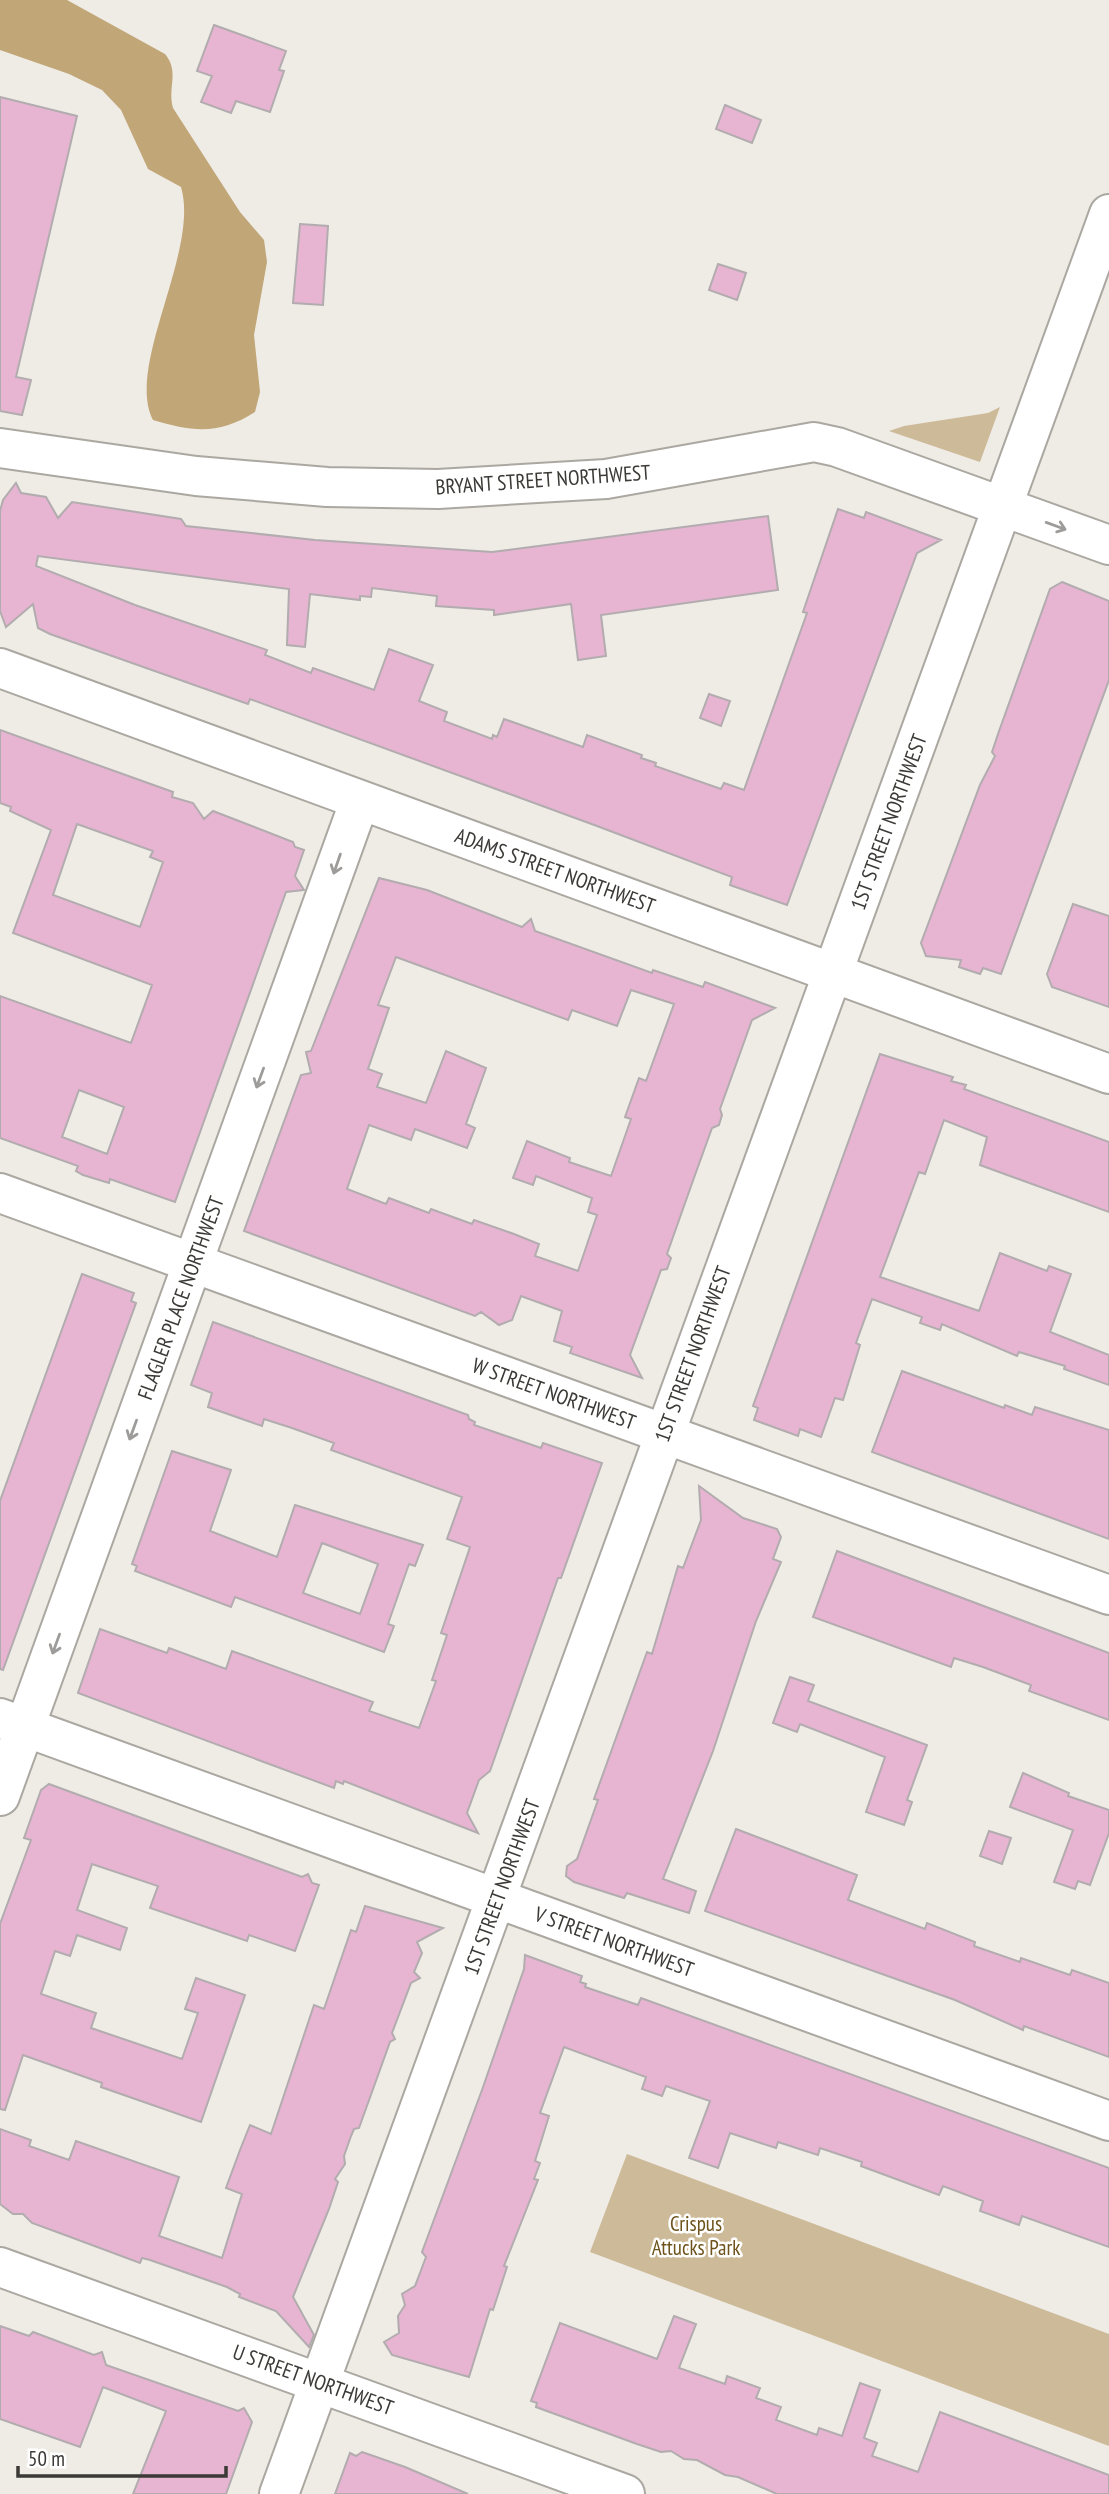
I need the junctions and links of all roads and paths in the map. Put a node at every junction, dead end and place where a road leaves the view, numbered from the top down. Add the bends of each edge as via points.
1 (1109, 214) edge
2 (0, 448) edge
3 (1003, 506) junction
4 (1109, 545) edge
5 (0, 668) edge
6 (360, 800) junction
7 (834, 973) junction
8 (1109, 1074) edge
9 (0, 1193) edge
10 (194, 1263) junction
11 (664, 1434) junction
12 (1109, 1595) edge
13 (13, 1723) edge
14 (0, 1796) edge
15 (497, 1899) junction
16 (1109, 2121) edge
17 (0, 2267) edge
18 (320, 2383) junction
19 (279, 2494) edge
20 (625, 2494) edge

1 - 3 street, 1ST STREET NORTHWEST
2 - 3 street, BRYANT STREET NORTHWEST via 274,484 438,489 606,479 814,442
3 -> 4 street, BRYANT STREET NORTHWEST
3 - 7 street, 1ST STREET NORTHWEST
5 - 6 street, ADAMS STREET NORTHWEST
6 - 7 street, ADAMS STREET NORTHWEST
6 -> 10 street, FLAGLER PLACE NORTHWEST
7 - 8 street, ADAMS STREET NORTHWEST
7 - 11 street, 1ST STREET NORTHWEST
9 - 10 street, W STREET NORTHWEST
10 - 11 street, W STREET NORTHWEST
10 -> 13 street, FLAGLER PLACE NORTHWEST
11 - 12 street, W STREET NORTHWEST
11 - 15 street, 1ST STREET NORTHWEST
13 - 14 street, FLAGLER PLACE NORTHWEST
13 - 15 street, V STREET NORTHWEST
15 - 16 street, V STREET NORTHWEST
15 - 18 street, 1ST STREET NORTHWEST
17 - 18 street, U STREET NORTHWEST
18 - 19 street, 1ST STREET NORTHWEST
18 - 20 street, U STREET NORTHWEST

